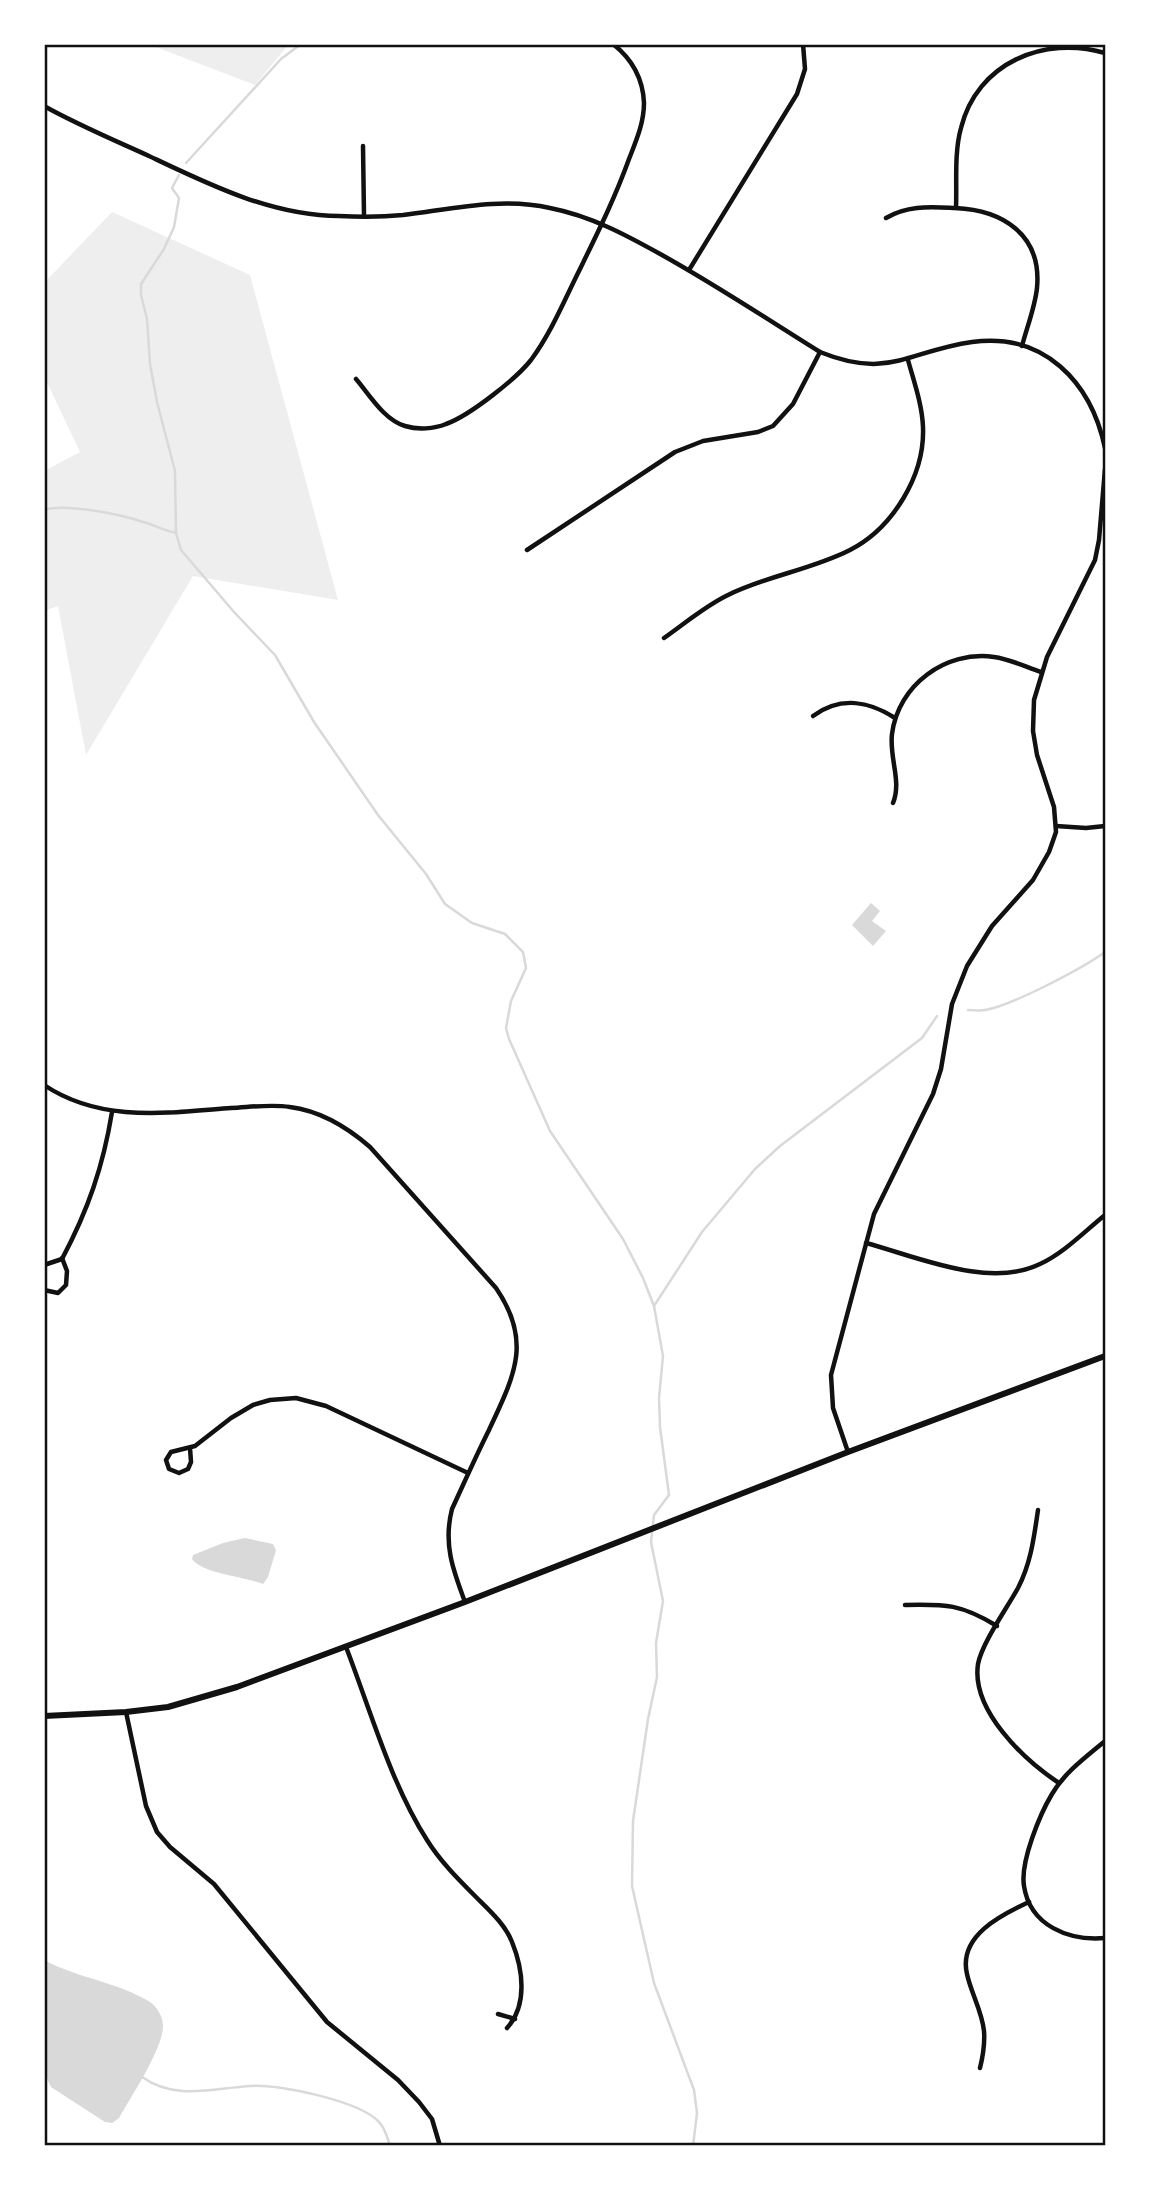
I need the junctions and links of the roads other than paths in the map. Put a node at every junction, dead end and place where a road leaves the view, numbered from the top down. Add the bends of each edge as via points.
1 (613, 44) edge
2 (803, 44) edge
3 (1105, 53) edge
4 (44, 106) edge
5 (363, 146) dead end
6 (956, 208) junction
7 (364, 216) junction
8 (886, 218) dead end
9 (602, 224) junction
10 (689, 270) junction
11 (1022, 346) junction
12 (820, 352) junction
13 (908, 360) junction
14 (356, 379) dead end
15 (1105, 448) edge
16 (1105, 469) edge
17 (527, 550) dead end
18 (664, 638) dead end
19 (1041, 672) junction
20 (813, 716) dead end
21 (895, 718) junction
22 (893, 803) dead end
23 (1056, 826) junction
24 (1105, 826) edge
25 (44, 1085) edge
26 (112, 1112) junction
27 (1105, 1215) edge
28 (866, 1243) junction
29 (62, 1258) junction
30 (44, 1265) edge
31 (44, 1290) edge
32 (1105, 1356) edge
33 (190, 1448) junction
34 (848, 1452) junction
35 (468, 1473) junction
36 (1038, 1510) dead end
37 (465, 1602) junction
38 (905, 1605) dead end
39 (997, 1626) junction
40 (346, 1647) junction
41 (126, 1712) junction
42 (44, 1716) edge
43 (1105, 1741) edge
44 (1059, 1783) junction
45 (1029, 1902) junction
46 (1105, 1938) edge
47 (498, 2014) dead end
48 (515, 2020) junction
49 (507, 2028) dead end
50 (979, 2068) dead end
51 (440, 2146) edge

1 - 9 street via 637,71 643,109 641,129
2 - 10 street via 804,69 797,94
3 - 6 street via 1062,46 1040,50 1017,59 986,81 961,127
4 - 7 street via 225,191 263,203 336,216
5 - 7 street
6 - 8 street via 912,207
6 - 11 street via 1002,218 1031,250 1037,286
7 - 9 street via 514,204 550,208
9 - 10 street
9 - 14 street via 530,361 460,417 419,429 402,426
10 - 12 street
11 - 13 street via 974,342
11 - 15 street via 1057,363 1072,377 1093,409
12 - 13 street via 862,365
12 - 17 street via 793,404 773,426 675,452
13 - 18 street via 921,410 922,446 912,480 885,523 848,551 726,596
16 - 19 street via 1095,560
19 - 21 street via 993,657 953,660 917,683
19 - 23 street via 1033,731
20 - 21 street via 833,704 851,702
21 - 22 street via 891,746 897,789
23 - 24 street
23 - 28 street via 1039,870 992,926 967,966 952,1004 933,1094 880,1199
25 - 26 street via 83,1105
26 - 29 street via 95,1188
26 - 35 street via 291,1107 334,1121 370,1147 496,1288 514,1321 518,1348 514,1374
27 - 28 street via 1043,1263 1002,1275 979,1274
28 - 34 street via 831,1375 833,1408
29 - 30 street
29 - 31 street via 66,1285 58,1293
32 - 34 street
33 - 33 street via 166,1456 167,1466 179,1474 188,1469
33 - 35 street via 246,1408 296,1398 326,1406
34 - 37 street
35 - 37 street via 452,1509 447,1537 450,1563
36 - 39 street via 1027,1567
37 - 40 street
38 - 39 street via 957,1606
39 - 44 street via 979,1663 981,1697 1021,1753
40 - 41 street via 211,1696
40 - 48 street via 416,1823 512,1941 522,1988
41 - 42 street
41 - 51 street via 146,1806 157,1832 214,1884 327,2022 419,2102 432,2119
43 - 44 street
44 - 45 street via 1026,1860 1024,1885
45 - 46 street via 1038,1916 1059,1932
45 - 50 street via 985,1927 967,1955 966,1973 984,2032
47 - 48 street
48 - 49 street

